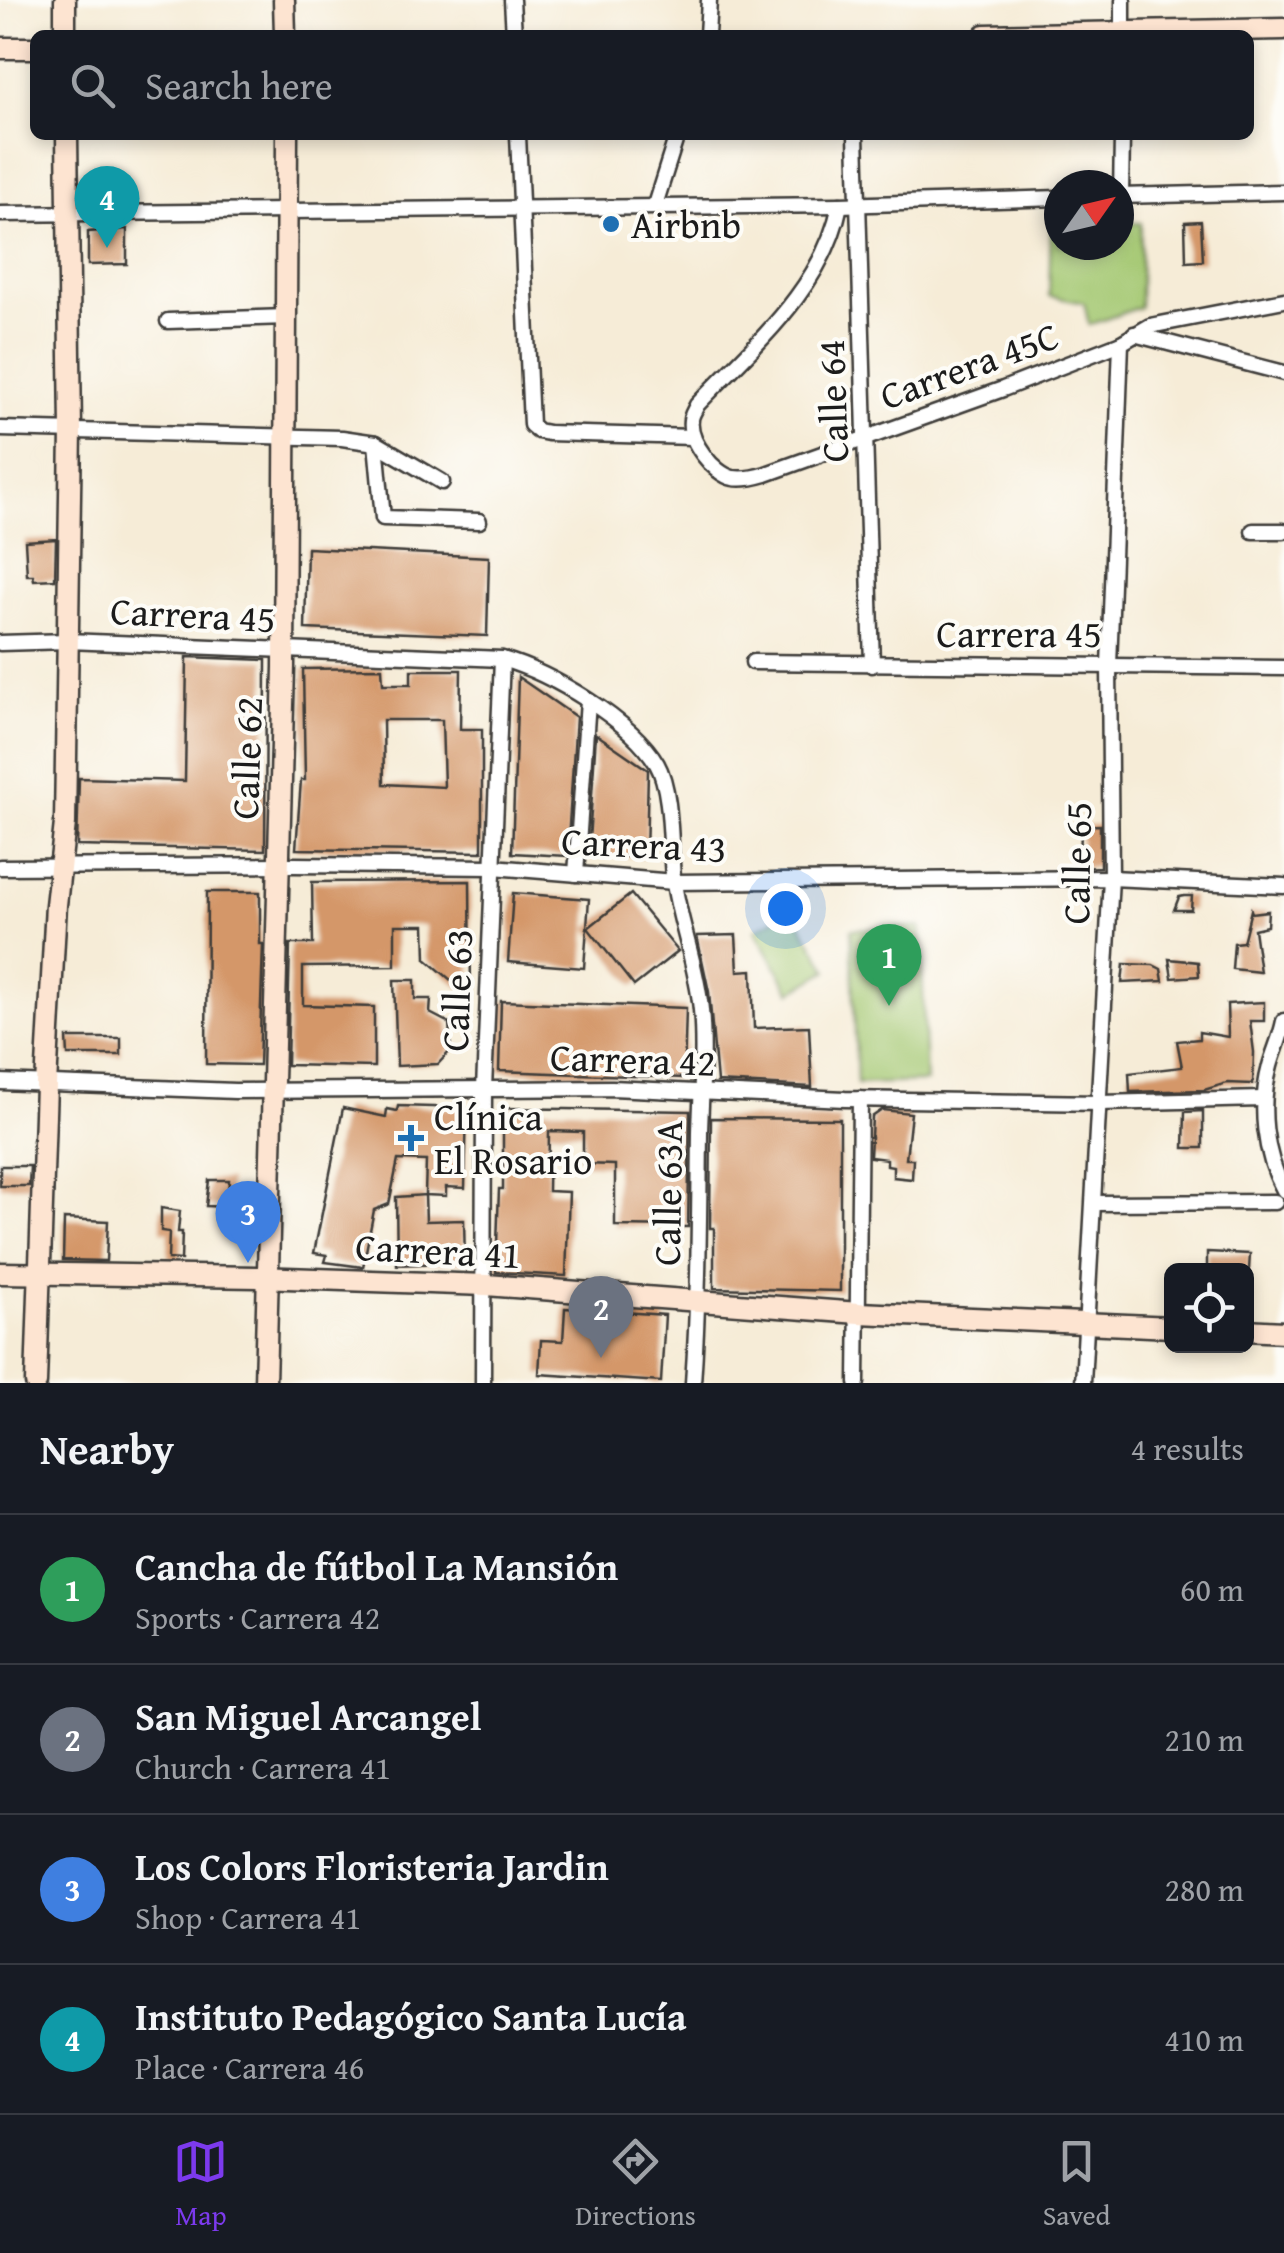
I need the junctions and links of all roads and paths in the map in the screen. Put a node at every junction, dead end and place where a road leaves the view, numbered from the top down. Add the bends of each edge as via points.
1 (65, 0) edge
2 (284, 0) edge
3 (512, 0) edge
4 (709, 0) edge
5 (1123, 0) edge
6 (1284, 29) edge
7 (66, 30) edge
8 (284, 30) edge
9 (514, 30) edge
10 (707, 30) edge
11 (1123, 30) edge
12 (1252, 30) edge
13 (0, 48) edge
14 (30, 48) edge
15 (67, 140) edge
16 (286, 140) edge
17 (518, 140) edge
18 (676, 140) edge
19 (856, 140) edge
20 (1122, 140) edge
21 (1121, 170) edge
22 (1284, 192) edge
23 (1134, 196) edge
24 (1044, 198) edge
25 (856, 204) junction
26 (656, 205) junction
27 (840, 205) junction
28 (520, 208) junction
29 (288, 210) junction
30 (69, 213) junction
31 (0, 214) edge
32 (1284, 300) edge
33 (286, 317) junction
34 (168, 321) dead end
35 (1127, 338) junction
36 (1284, 373) edge
37 (0, 429) edge
38 (71, 430) junction
39 (283, 436) junction
40 (693, 436) junction
41 (866, 438) junction
42 (376, 443) junction
43 (442, 482) dead end
44 (479, 521) dead end
45 (1252, 531) dead end
46 (1284, 531) edge
47 (68, 640) junction
48 (0, 644) edge
49 (283, 651) junction
50 (502, 660) junction
51 (753, 662) dead end
52 (872, 665) junction
53 (1109, 666) junction
54 (1284, 668) edge
55 (588, 701) junction
56 (660, 768) joint
57 (278, 866) junction
58 (59, 867) junction
59 (0, 868) edge
60 (493, 868) junction
61 (576, 874) junction
62 (1110, 878) junction
63 (674, 882) junction
64 (1284, 886) edge
65 (1284, 1021) edge
66 (0, 1082) edge
67 (46, 1085) junction
68 (484, 1089) junction
69 (274, 1092) junction
70 (700, 1093) junction
71 (860, 1099) junction
72 (1263, 1099) junction
73 (1100, 1103) junction
74 (1280, 1196) edge
75 (1094, 1202) junction
76 (0, 1272) edge
77 (38, 1272) junction
78 (268, 1277) junction
79 (486, 1286) junction
80 (698, 1302) junction
81 (859, 1313) junction
82 (1086, 1323) junction
83 (1164, 1327) edge
84 (1254, 1330) edge
85 (1284, 1332) edge
86 (36, 1383) edge
87 (265, 1383) edge
88 (483, 1383) edge
89 (694, 1383) edge
90 (856, 1383) edge
91 (1083, 1383) edge

1 - 7 street
2 - 8 street
3 - 9 street
4 - 10 street
5 - 11 street
6 - 12 street
13 - 14 street
15 - 30 street
16 - 29 street, Calle 62
17 - 28 street
18 - 26 street
19 - 25 street, Calle 64
20 - 21 street
22 - 23 street
24 - 25 street
25 - 27 street
25 - 41 street, Calle 64
26 - 27 street
26 - 28 street
27 - 40 street via 834,232 804,289 697,405
28 - 29 street
28 - 40 street via 529,418 538,432
29 - 30 street
29 - 33 street, Calle 62
30 - 31 street
30 - 38 street
32 - 35 street, Carrera 45C via 1174,320
33 - 34 street
33 - 39 street, Calle 62
35 - 36 street
35 - 41 street, Carrera 45C
35 - 53 street, Calle 65
37 - 38 street
38 - 39 street
38 - 47 street
39 - 42 street
39 - 49 street, Calle 62
40 - 41 street, Carrera 45C via 716,468 746,479
41 - 52 street, Calle 64
42 - 43 street
42 - 44 street via 383,518
45 - 46 street
47 - 48 street, Carrera 45
47 - 49 street, Carrera 45
47 - 58 street
49 - 50 street, Carrera 45
49 - 57 street, Calle 62
50 - 55 street, Carrera 45 via 534,668
50 - 60 street, Calle 63
51 - 52 street, Carrera 45
52 - 53 street, Carrera 45
53 - 54 street, Carrera 45
53 - 62 street, Calle 65
55 - 56 street, Carrera 45
55 - 61 street
56 - 63 street, Calle 63A
57 - 58 street, Carrera 43
57 - 60 street, Carrera 43
57 - 69 street, Calle 62
58 - 59 street, Carrera 43
58 - 67 street
60 - 61 street, Carrera 43
60 - 68 street, Calle 63
61 - 63 street, Carrera 43
62 - 63 street, Carrera 43
62 - 64 street, Carrera 43
62 - 73 street, Calle 65
63 - 70 street, Calle 63A via 699,992
65 - 72 street
66 - 67 street, Carrera 42
67 - 69 street, Carrera 42
67 - 77 street
68 - 69 street, Carrera 42
68 - 70 street, Carrera 42
68 - 79 street, Calle 63
69 - 78 street, Calle 62
70 - 71 street, Carrera 42
70 - 80 street, Calle 63A
71 - 73 street, Carrera 42
71 - 81 street
72 - 73 street, Carrera 42
72 - 74 street
73 - 75 street, Calle 65
74 - 75 street
75 - 82 street, Calle 65
76 - 77 street, Carrera 41
77 - 78 street, Carrera 41
77 - 86 street
78 - 79 street, Carrera 41
78 - 87 street, Calle 62
79 - 80 street, Carrera 41
79 - 88 street, Calle 63
80 - 81 street, Carrera 41
80 - 89 street, Calle 63A
81 - 82 street, Carrera 41
81 - 90 street
82 - 83 street, Carrera 41
82 - 91 street, Calle 65
84 - 85 street

